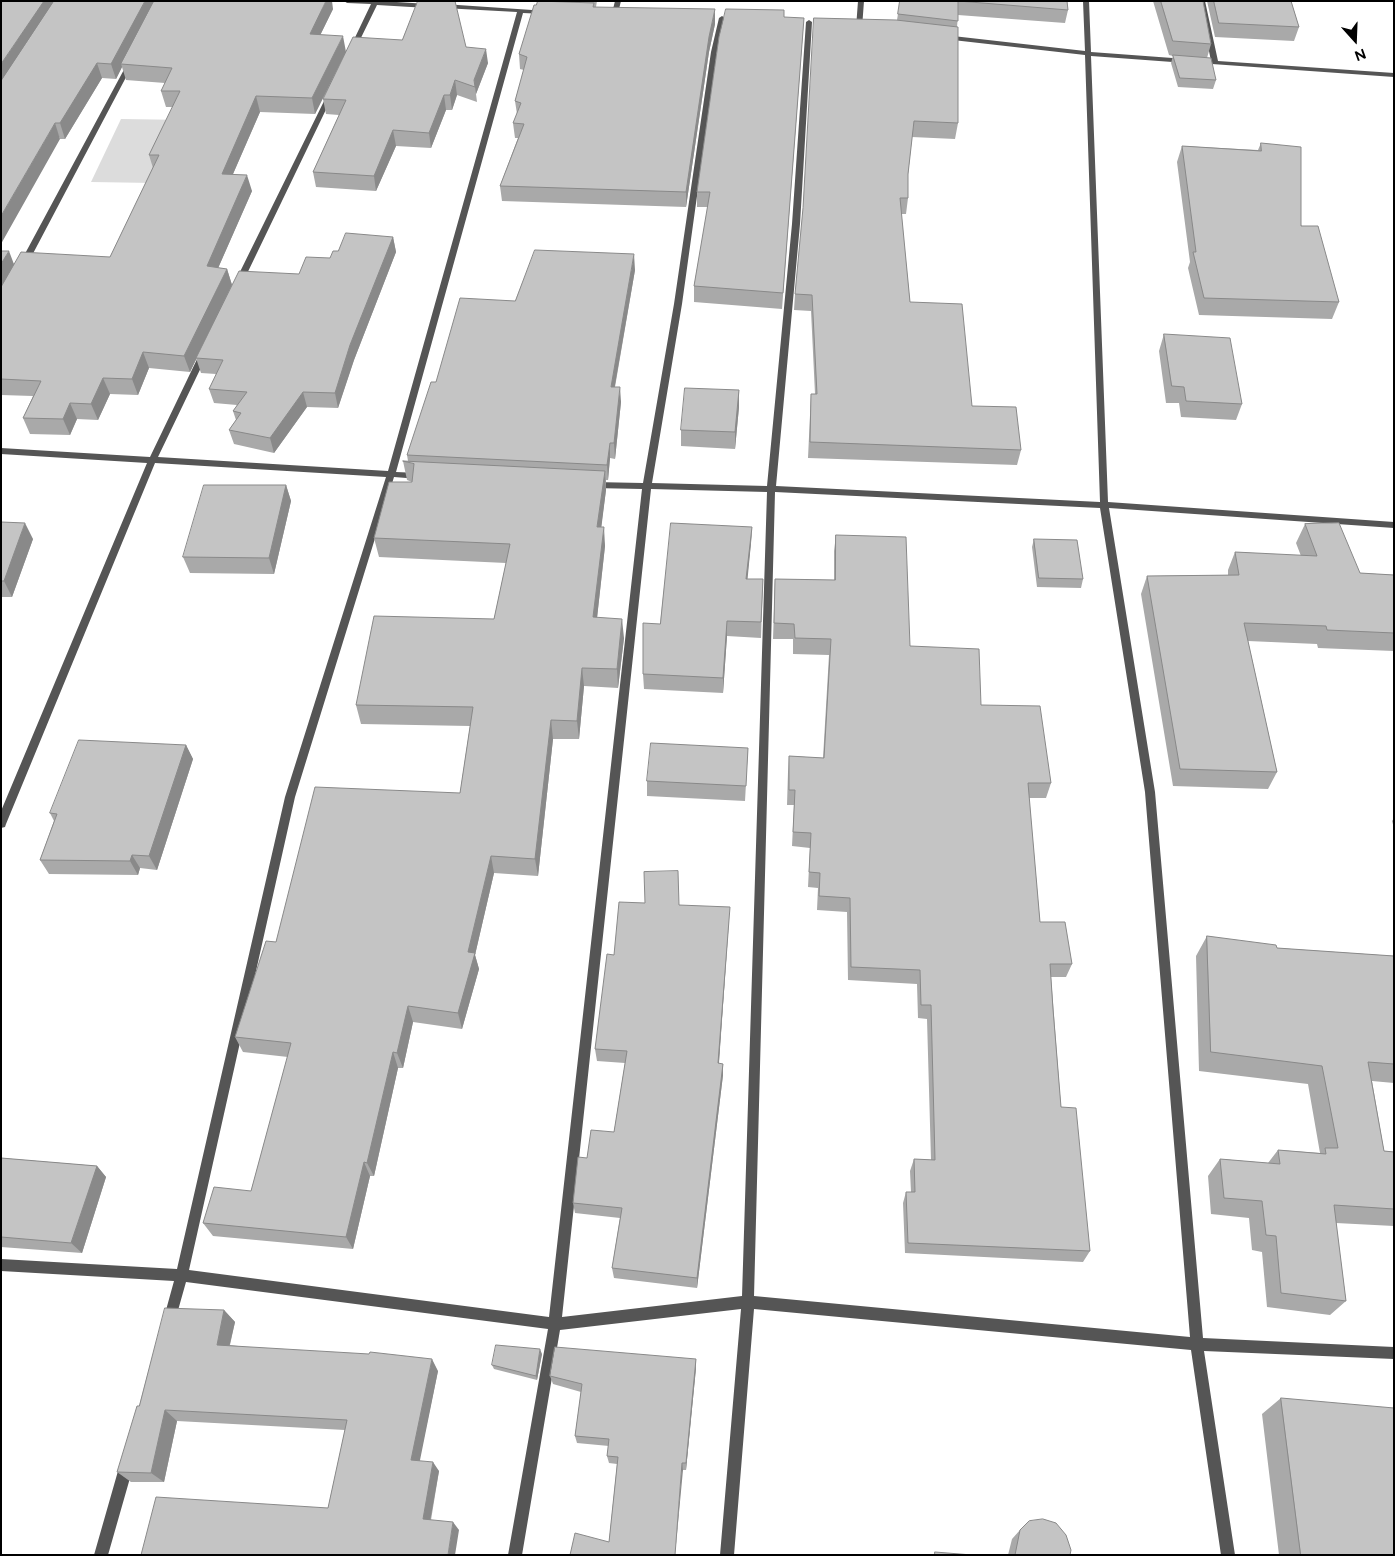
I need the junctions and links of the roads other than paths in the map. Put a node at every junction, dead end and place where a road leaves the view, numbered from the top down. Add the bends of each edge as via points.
1 (347, 1) edge
2 (618, 1) edge
3 (861, 1) edge
4 (1086, 1) edge
5 (1202, 1) edge
6 (374, 4) junction
7 (477, 4) edge
8 (520, 11) junction
9 (556, 12) edge
10 (607, 13) edge
11 (615, 13) junction
12 (625, 14) edge
13 (722, 18) edge
14 (808, 22) dead end
15 (851, 27) edge
16 (859, 28) junction
17 (869, 29) edge
18 (937, 36) edge
19 (135, 53) edge
20 (1090, 54) junction
21 (348, 58) edge
22 (1215, 64) junction
23 (1394, 75) edge
24 (335, 85) edge
25 (20, 271) edge
26 (234, 290) edge
27 (208, 344) edge
28 (1, 451) edge
29 (152, 461) junction
30 (391, 475) junction
31 (430, 477) edge
32 (588, 484) edge
33 (647, 487) junction
34 (770, 489) junction
35 (1104, 505) junction
36 (1394, 525) edge
37 (1, 824) edge
38 (1, 1265) edge
39 (182, 1275) junction
40 (748, 1302) junction
41 (555, 1324) junction
42 (166, 1331) edge
43 (1197, 1344) junction
44 (1394, 1353) edge
45 (130, 1452) edge
46 (100, 1555) edge
47 (515, 1555) edge
48 (728, 1555) edge
49 (1228, 1555) edge

1 - 6 street
2 - 11 street
3 - 16 street
4 - 20 street
5 - 22 street
6 - 7 street
6 - 21 street
7 - 8 street
8 - 9 street
8 - 30 street
10 - 11 street
11 - 12 street
13 - 33 street via 714,52 678,304
14 - 34 street via 796,224
15 - 16 street
16 - 17 street
18 - 20 street
19 - 25 street
20 - 22 street
20 - 35 street
22 - 23 street
24 - 26 street
27 - 29 street
28 - 29 street
29 - 30 street
29 - 37 street
30 - 31 street
30 - 39 street via 290,797
32 - 33 street
33 - 34 street
33 - 41 street
34 - 35 street
34 - 40 street
35 - 36 street
35 - 43 street via 1150,792
38 - 39 street
39 - 41 street
39 - 42 street
40 - 41 street
40 - 43 street
40 - 48 street
41 - 47 street
43 - 44 street
43 - 49 street
45 - 46 street

